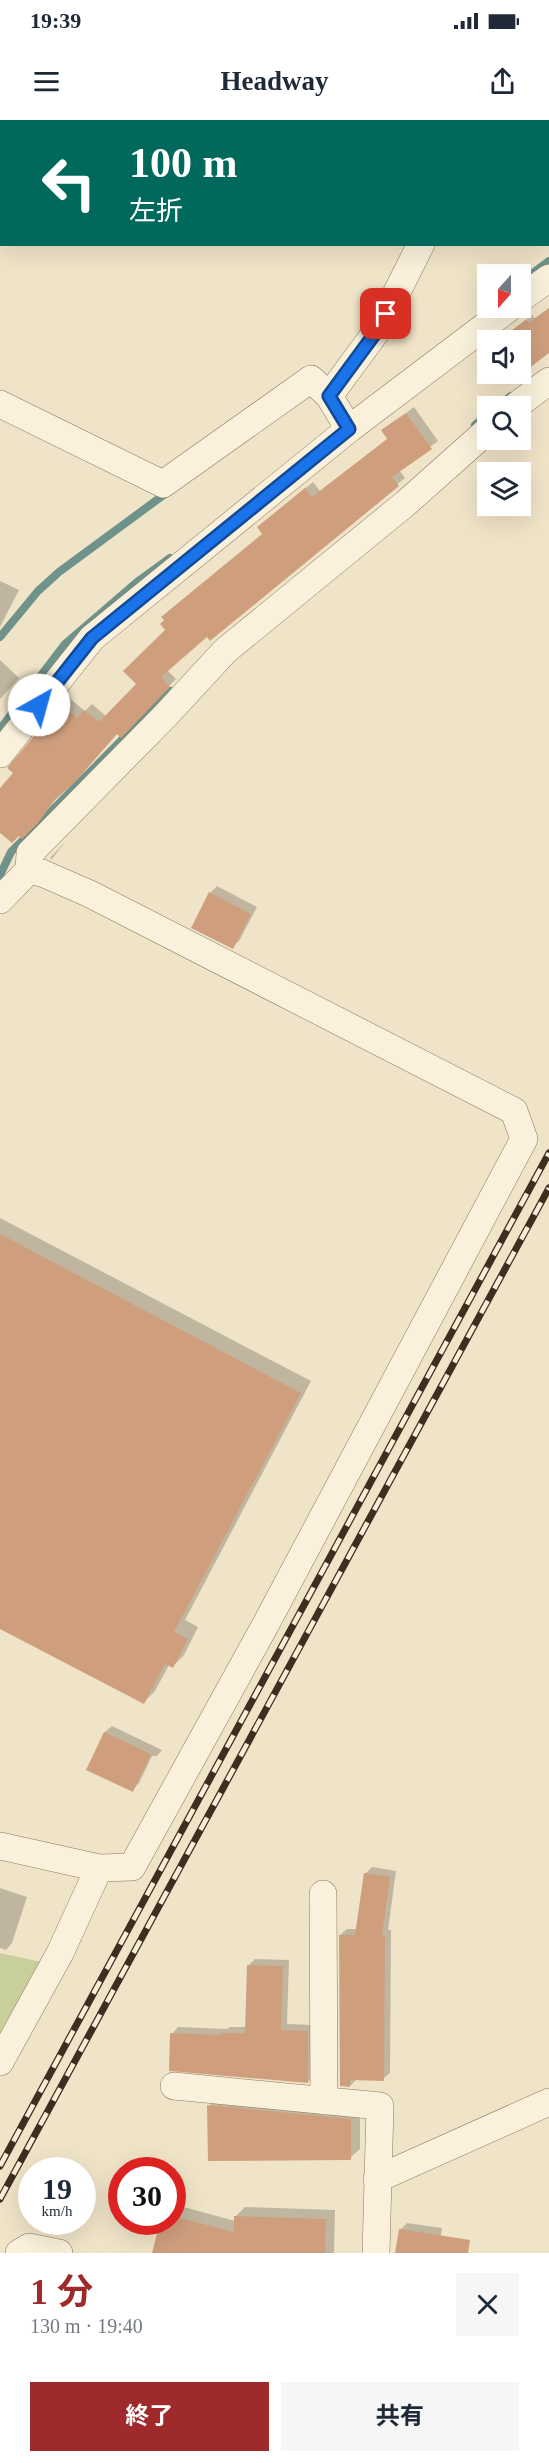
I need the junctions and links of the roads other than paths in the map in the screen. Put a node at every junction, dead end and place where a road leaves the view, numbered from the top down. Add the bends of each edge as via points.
1 (420, 246) edge
2 (548, 281) edge
3 (531, 292) edge
4 (494, 318) edge
5 (549, 381) edge
6 (529, 396) edge
7 (0, 404) edge
8 (340, 415) junction
9 (477, 440) edge
10 (0, 754) edge
11 (29, 870) junction
12 (0, 900) edge
13 (0, 1846) edge
14 (99, 1868) junction
15 (323, 1894) dead end
16 (1, 2059) edge
17 (174, 2086) dead end
18 (324, 2101) junction
19 (549, 2102) edge
20 (377, 2180) junction
21 (19, 2253) edge
22 (59, 2253) edge
23 (376, 2253) edge

1 - 8 street
2 - 3 street
4 - 8 street
5 - 6 street
7 - 8 street via 163,484 311,379
8 - 10 street via 92,638
9 - 11 street via 225,651 30,853
11 - 12 street
11 - 14 street via 90,894 514,1111 524,1140 132,1867
13 - 14 street
14 - 16 street via 60,1953
15 - 18 street
17 - 18 street
18 - 20 street via 380,2106
19 - 20 street
20 - 23 street
21 - 22 street via 29,2247

